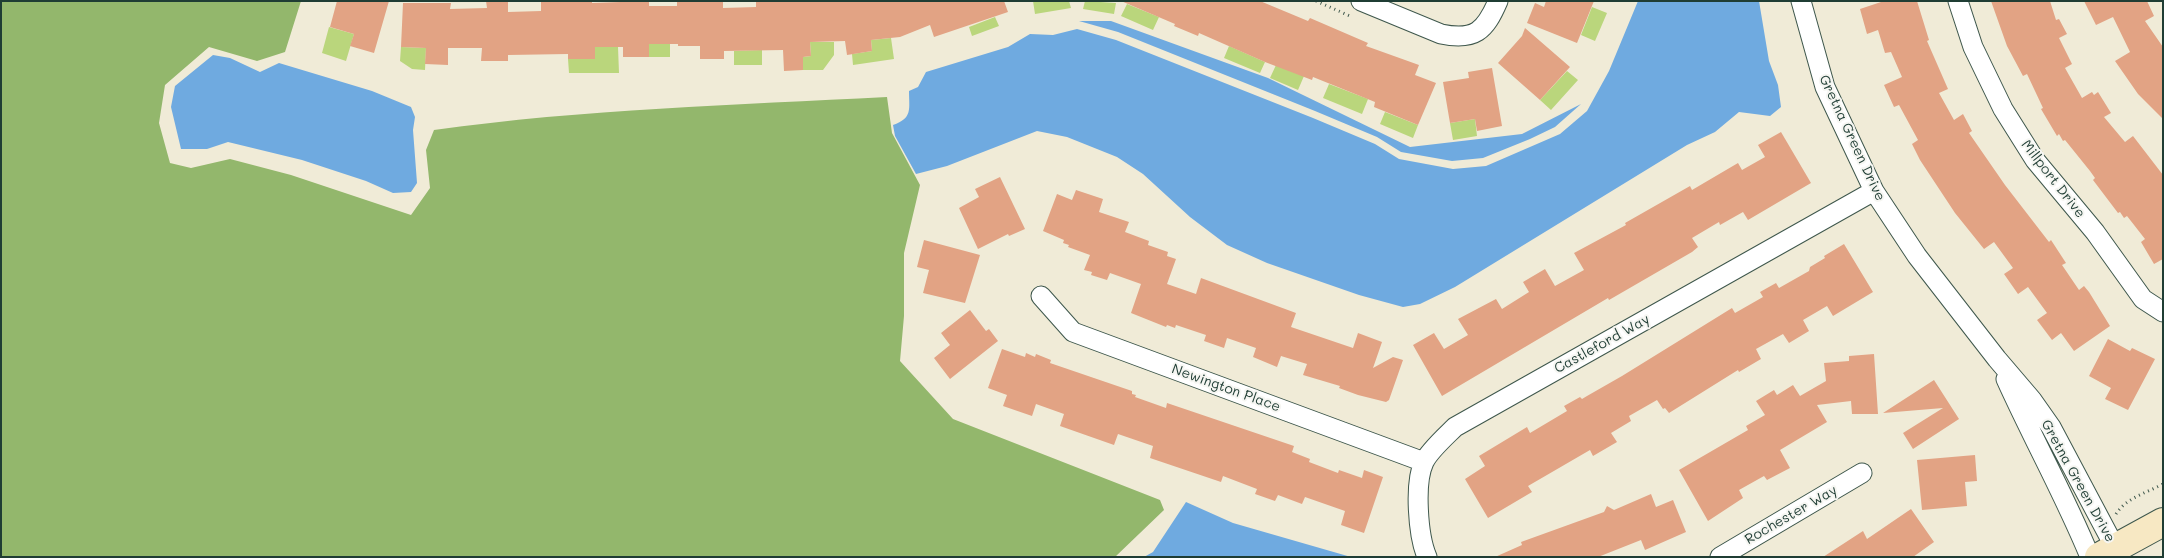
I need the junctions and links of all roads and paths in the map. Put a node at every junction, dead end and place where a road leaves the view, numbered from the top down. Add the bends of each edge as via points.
1 (1361, 1) edge
2 (1498, 1) edge
3 (1801, 1) edge
4 (1958, 1) edge
5 (1874, 191) junction
6 (1041, 296) dead end
7 (2163, 312) edge
8 (1997, 359) junction
9 (1424, 462) junction
10 (1862, 473) dead end
11 (2163, 484) edge
12 (2116, 515) dead end
13 (2163, 522) edge
14 (2106, 555) edge
15 (1427, 557) edge
16 (1720, 557) edge

1 - 2 street via 1453,37 1478,32 1490,21
3 - 5 street, Gretna Green Drive via 1825,87
4 - 7 street, Millport Drive via 1973,47 2003,109 2035,160 2095,232 2143,299
5 - 8 street, Gretna Green Drive via 1917,256
5 - 9 street, Castleford Way via 1454,427
6 - 9 street, Newington Place via 1073,332
8 - 14 street, Gretna Green Drive via 2030,434 2076,523
8 - 14 street, Gretna Green Drive via 2051,427
9 - 15 street, Castleford Way via 1418,493 1423,547
10 - 16 street, Rochester Way
11 - 12 path via 2130,499
13 - 14 main road

